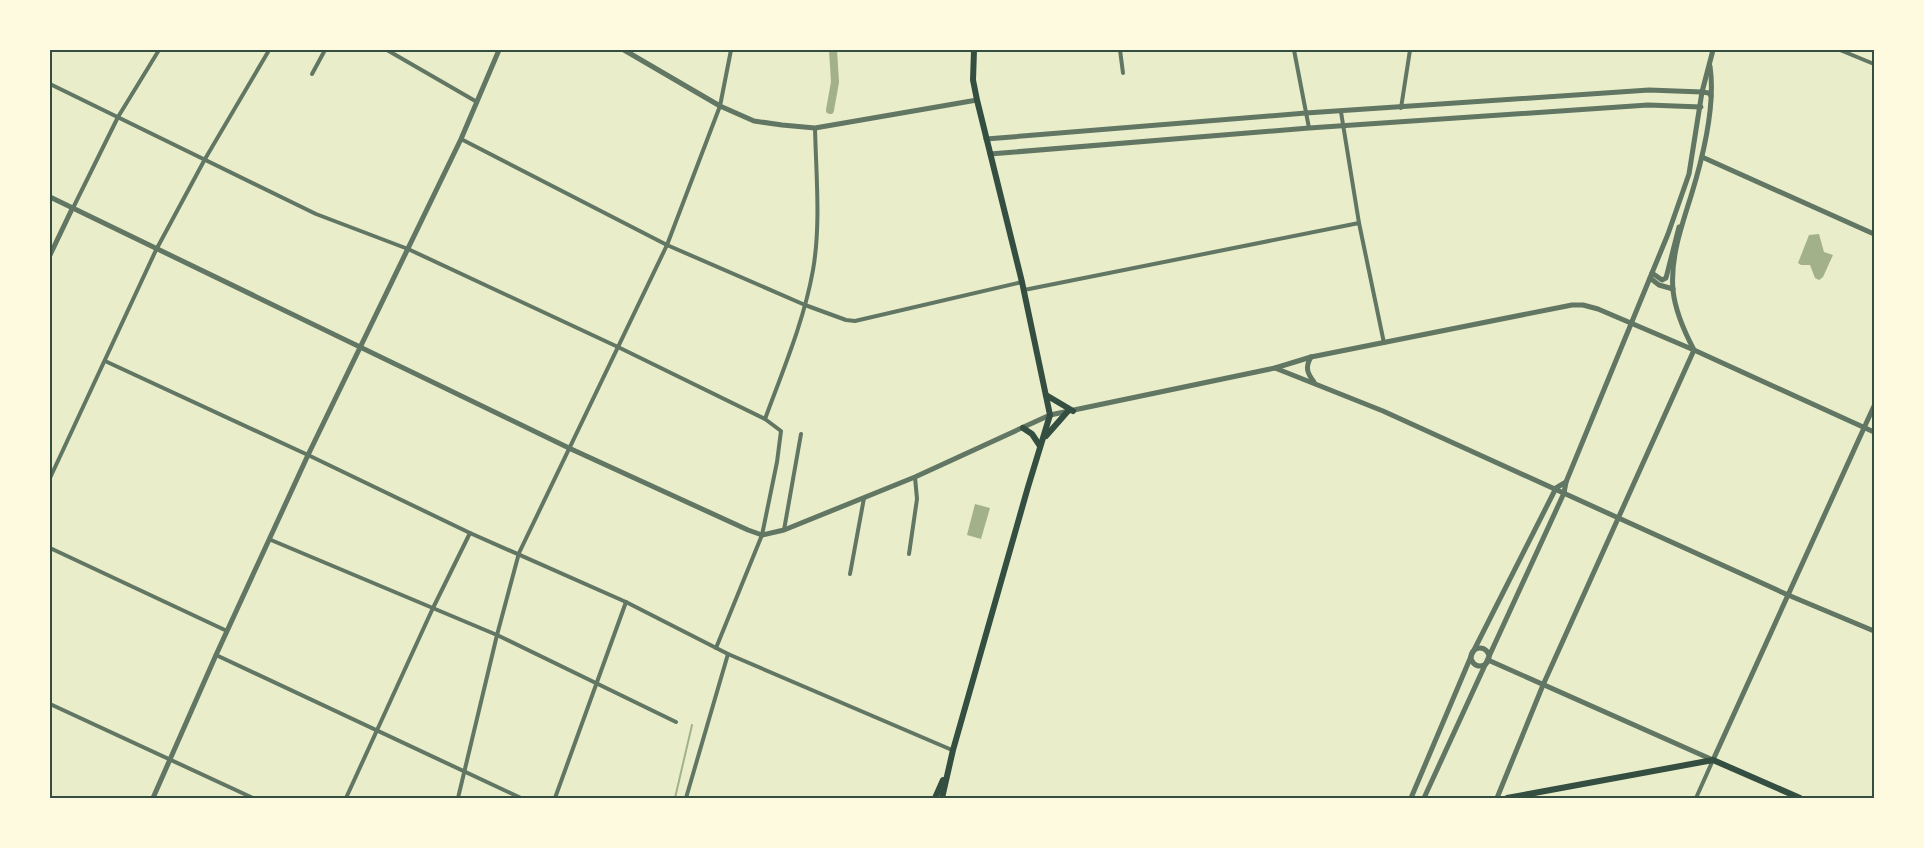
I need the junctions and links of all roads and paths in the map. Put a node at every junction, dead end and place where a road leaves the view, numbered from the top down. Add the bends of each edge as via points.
1 (159, 50) edge
2 (325, 50) edge
3 (387, 50) edge
4 (498, 50) edge
5 (624, 50) edge
6 (731, 50) edge
7 (974, 50) edge
8 (1120, 50) edge
9 (1294, 50) edge
10 (1410, 50) edge
11 (1713, 50) edge
12 (1840, 50) edge
13 (268, 52) dead end
14 (1710, 61) junction
15 (1875, 64) edge
16 (1123, 73) dead end
17 (312, 74) dead end
18 (50, 84) edge
19 (1702, 92) junction
20 (1711, 96) junction
21 (977, 99) junction
22 (477, 102) junction
23 (720, 106) junction
24 (1701, 107) junction
25 (1401, 108) junction
26 (1341, 112) junction
27 (1306, 113) junction
28 (118, 117) junction
29 (1342, 127) junction
30 (815, 128) junction
31 (1309, 128) junction
32 (1034, 136) junction
33 (461, 139) junction
34 (986, 139) junction
35 (1035, 150) junction
36 (990, 154) junction
37 (1702, 157) junction
38 (205, 159) junction
39 (50, 197) edge
40 (72, 209) junction
41 (1684, 215) junction
42 (1359, 223) junction
43 (1875, 234) edge
44 (667, 245) junction
45 (408, 249) junction
46 (156, 250) junction
47 (50, 255) edge
48 (1651, 275) junction
49 (1022, 282) junction
50 (1673, 289) junction
51 (1023, 290) junction
52 (805, 305) junction
53 (1630, 324) junction
54 (1384, 344) junction
55 (360, 347) junction
56 (618, 347) junction
57 (1694, 350) junction
58 (1311, 357) junction
59 (105, 361) junction
60 (1275, 368) junction
61 (1314, 383) junction
62 (1046, 395) junction
63 (1875, 406) edge
64 (1070, 411) junction
65 (1050, 415) junction
66 (765, 419) junction
67 (1023, 428) junction
68 (1864, 428) junction
69 (1875, 432) edge
70 (801, 434) dead end
71 (1041, 444) junction
72 (571, 448) junction
73 (308, 455) junction
74 (915, 477) junction
75 (50, 478) edge
76 (1566, 482) junction
77 (1556, 489) junction
78 (1564, 493) junction
79 (864, 498) junction
80 (1619, 517) junction
81 (784, 530) junction
82 (470, 533) junction
83 (762, 535) junction
84 (271, 540) junction
85 (50, 548) edge
86 (519, 553) junction
87 (909, 554) dead end
88 (850, 574) dead end
89 (1788, 595) junction
90 (626, 602) junction
91 (432, 610) junction
92 (228, 631) junction
93 (1875, 631) edge
94 (497, 635) junction
95 (716, 648) junction
96 (728, 654) junction
97 (1472, 654) junction
98 (216, 655) junction
99 (1488, 660) junction
100 (597, 683) junction
101 (1543, 685) junction
102 (50, 704) edge
103 (676, 722) dead end
104 (378, 732) junction
105 (953, 750) junction
106 (171, 760) junction
107 (1713, 760) junction
108 (949, 765) junction
109 (464, 773) junction
110 (153, 798) edge
111 (254, 798) edge
112 (346, 798) edge
113 (458, 798) edge
114 (522, 798) edge
115 (555, 798) edge
116 (686, 798) edge
117 (935, 798) edge
118 (942, 798) edge
119 (1411, 798) edge
120 (1424, 798) edge
121 (1497, 798) edge
122 (1508, 798) edge
123 (1696, 798) edge
124 (1800, 798) edge

1 - 28 street
2 - 17 street
3 - 22 street
4 - 22 street
5 - 23 street
6 - 23 street
7 - 21 main road
8 - 16 street
9 - 27 street
10 - 25 street
11 - 14 street
12 - 15 street
13 - 38 street
14 - 19 street
14 - 20 street
18 - 28 street
19 - 20 street
19 - 24 street
19 - 25 street via 1649,90
20 - 37 street
21 - 30 street
21 - 34 main road
22 - 33 street
23 - 30 street via 754,121
23 - 44 street
24 - 29 street via 1648,105
24 - 48 street via 1689,174
25 - 26 street
26 - 27 street
26 - 29 street
27 - 31 street
27 - 32 street
28 - 38 street
28 - 40 street
29 - 31 street
29 - 42 street
30 - 52 street via 815,247
31 - 35 street
32 - 34 street
32 - 35 street
33 - 44 street
33 - 45 street
34 - 36 main road
35 - 36 street
36 - 49 main road
37 - 41 street
37 - 43 street
38 - 45 street via 316,214
38 - 46 street
39 - 40 street
40 - 46 street
40 - 47 street
41 - 48 street via 1666,278
41 - 50 street
42 - 51 street
42 - 54 street
44 - 52 street
44 - 56 street
45 - 55 street
45 - 56 street
46 - 55 street
46 - 59 street
48 - 50 street via 1659,285
48 - 53 street
49 - 51 main road
49 - 52 street via 855,321
50 - 57 street via 1683,328
51 - 62 main road
52 - 66 street
53 - 54 street via 1590,307 1572,305
53 - 57 street
53 - 76 street
54 - 58 street
55 - 72 street
55 - 73 street
56 - 66 street
56 - 72 street
57 - 68 street
57 - 80 street
58 - 60 street
58 - 61 street via 1307,372
59 - 73 street
59 - 75 street
60 - 61 street
60 - 64 street
61 - 77 street
62 - 64 main road
62 - 65 main road
63 - 68 street
64 - 65 street
64 - 71 main road
65 - 67 street
65 - 71 main road
66 - 83 street via 781,431
67 - 71 main road
67 - 74 street
68 - 69 street
68 - 89 street
70 - 81 street
71 - 105 main road
72 - 83 street
72 - 86 street
73 - 82 street
73 - 84 street
74 - 79 street
74 - 87 street via 917,500
76 - 77 street
76 - 78 street
77 - 78 street
77 - 97 street
78 - 80 street
78 - 99 street
79 - 81 street
79 - 88 street
80 - 89 street
80 - 101 street
81 - 83 street
82 - 86 street
82 - 91 street
83 - 95 street
84 - 91 street
84 - 92 street
85 - 92 street
86 - 90 street
86 - 94 street
89 - 93 street
89 - 107 street
90 - 95 street
90 - 100 street
91 - 94 street
91 - 104 street
92 - 98 street
94 - 100 street
94 - 109 street
95 - 96 street
96 - 105 street
96 - 116 street
97 - 99 street via 1476,665
97 - 99 street via 1477,648 1484,648
97 - 119 street
98 - 104 street
98 - 106 street
99 - 101 street
99 - 120 street
100 - 103 street
100 - 115 street
101 - 107 street
101 - 121 street
102 - 106 street
104 - 109 street
104 - 112 street
105 - 108 main road
106 - 110 street
106 - 111 street
107 - 122 main road
107 - 123 street
107 - 124 main road
108 - 117 main road
108 - 118 main road
109 - 113 street
109 - 114 street

